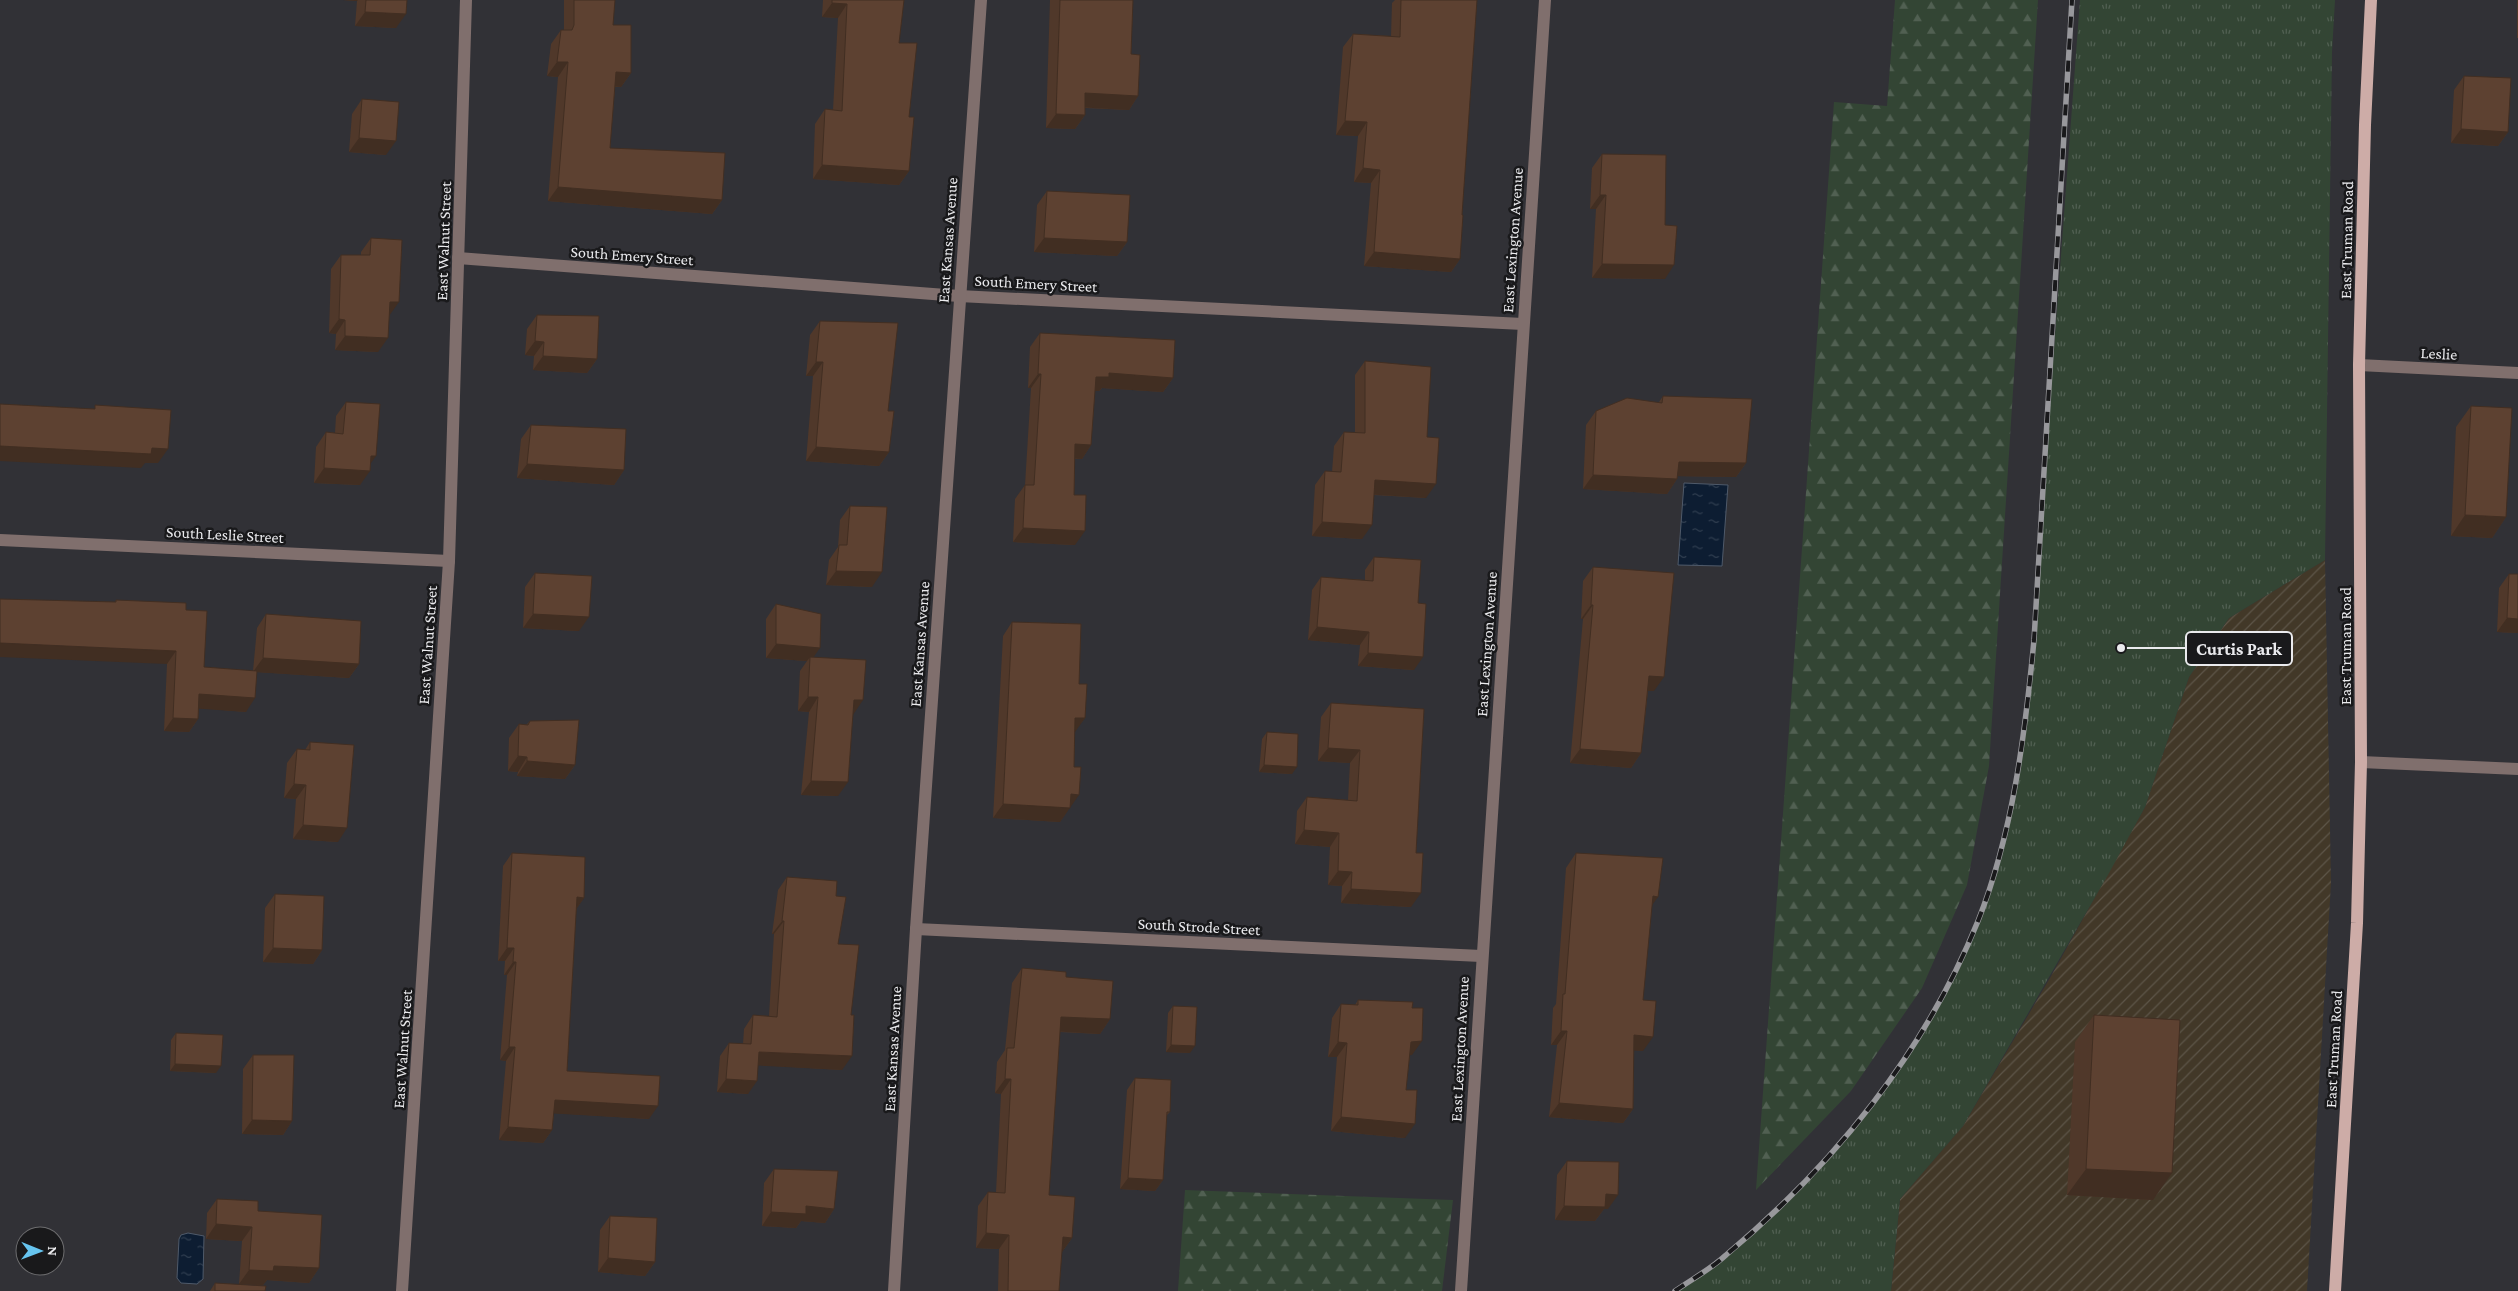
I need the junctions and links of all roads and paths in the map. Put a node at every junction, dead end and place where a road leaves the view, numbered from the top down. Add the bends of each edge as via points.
1 (466, 0) edge
2 (980, 0) edge
3 (1545, 0) edge
4 (2371, 0) edge
5 (458, 258) junction
6 (959, 296) junction
7 (1523, 324) junction
8 (2359, 365) junction
9 (2518, 373) edge
10 (0, 540) edge
11 (449, 561) junction
12 (2361, 762) junction
13 (2518, 769) edge
14 (916, 929) junction
15 (1481, 956) junction
16 (402, 1291) edge
17 (894, 1291) edge
18 (1461, 1291) edge
19 (2335, 1291) edge

1 - 5 street, East Walnut Street
2 - 6 street, East Kansas Avenue
3 - 7 street, East Lexington Avenue
4 - 8 main road, East Truman Road
5 - 6 street, South Emery Street
5 - 11 street, East Walnut Street
6 - 7 street, South Emery Street
6 - 14 street, East Kansas Avenue
7 - 15 street, East Lexington Avenue
8 - 9 street, Leslie
8 - 12 main road, East Truman Road
10 - 11 street, South Leslie Street
11 - 16 street, East Walnut Street
12 - 13 street
12 - 19 main road, East Truman Road via 2357,923
14 - 15 street, South Strode Street
14 - 17 street, East Kansas Avenue
15 - 18 street, East Lexington Avenue

